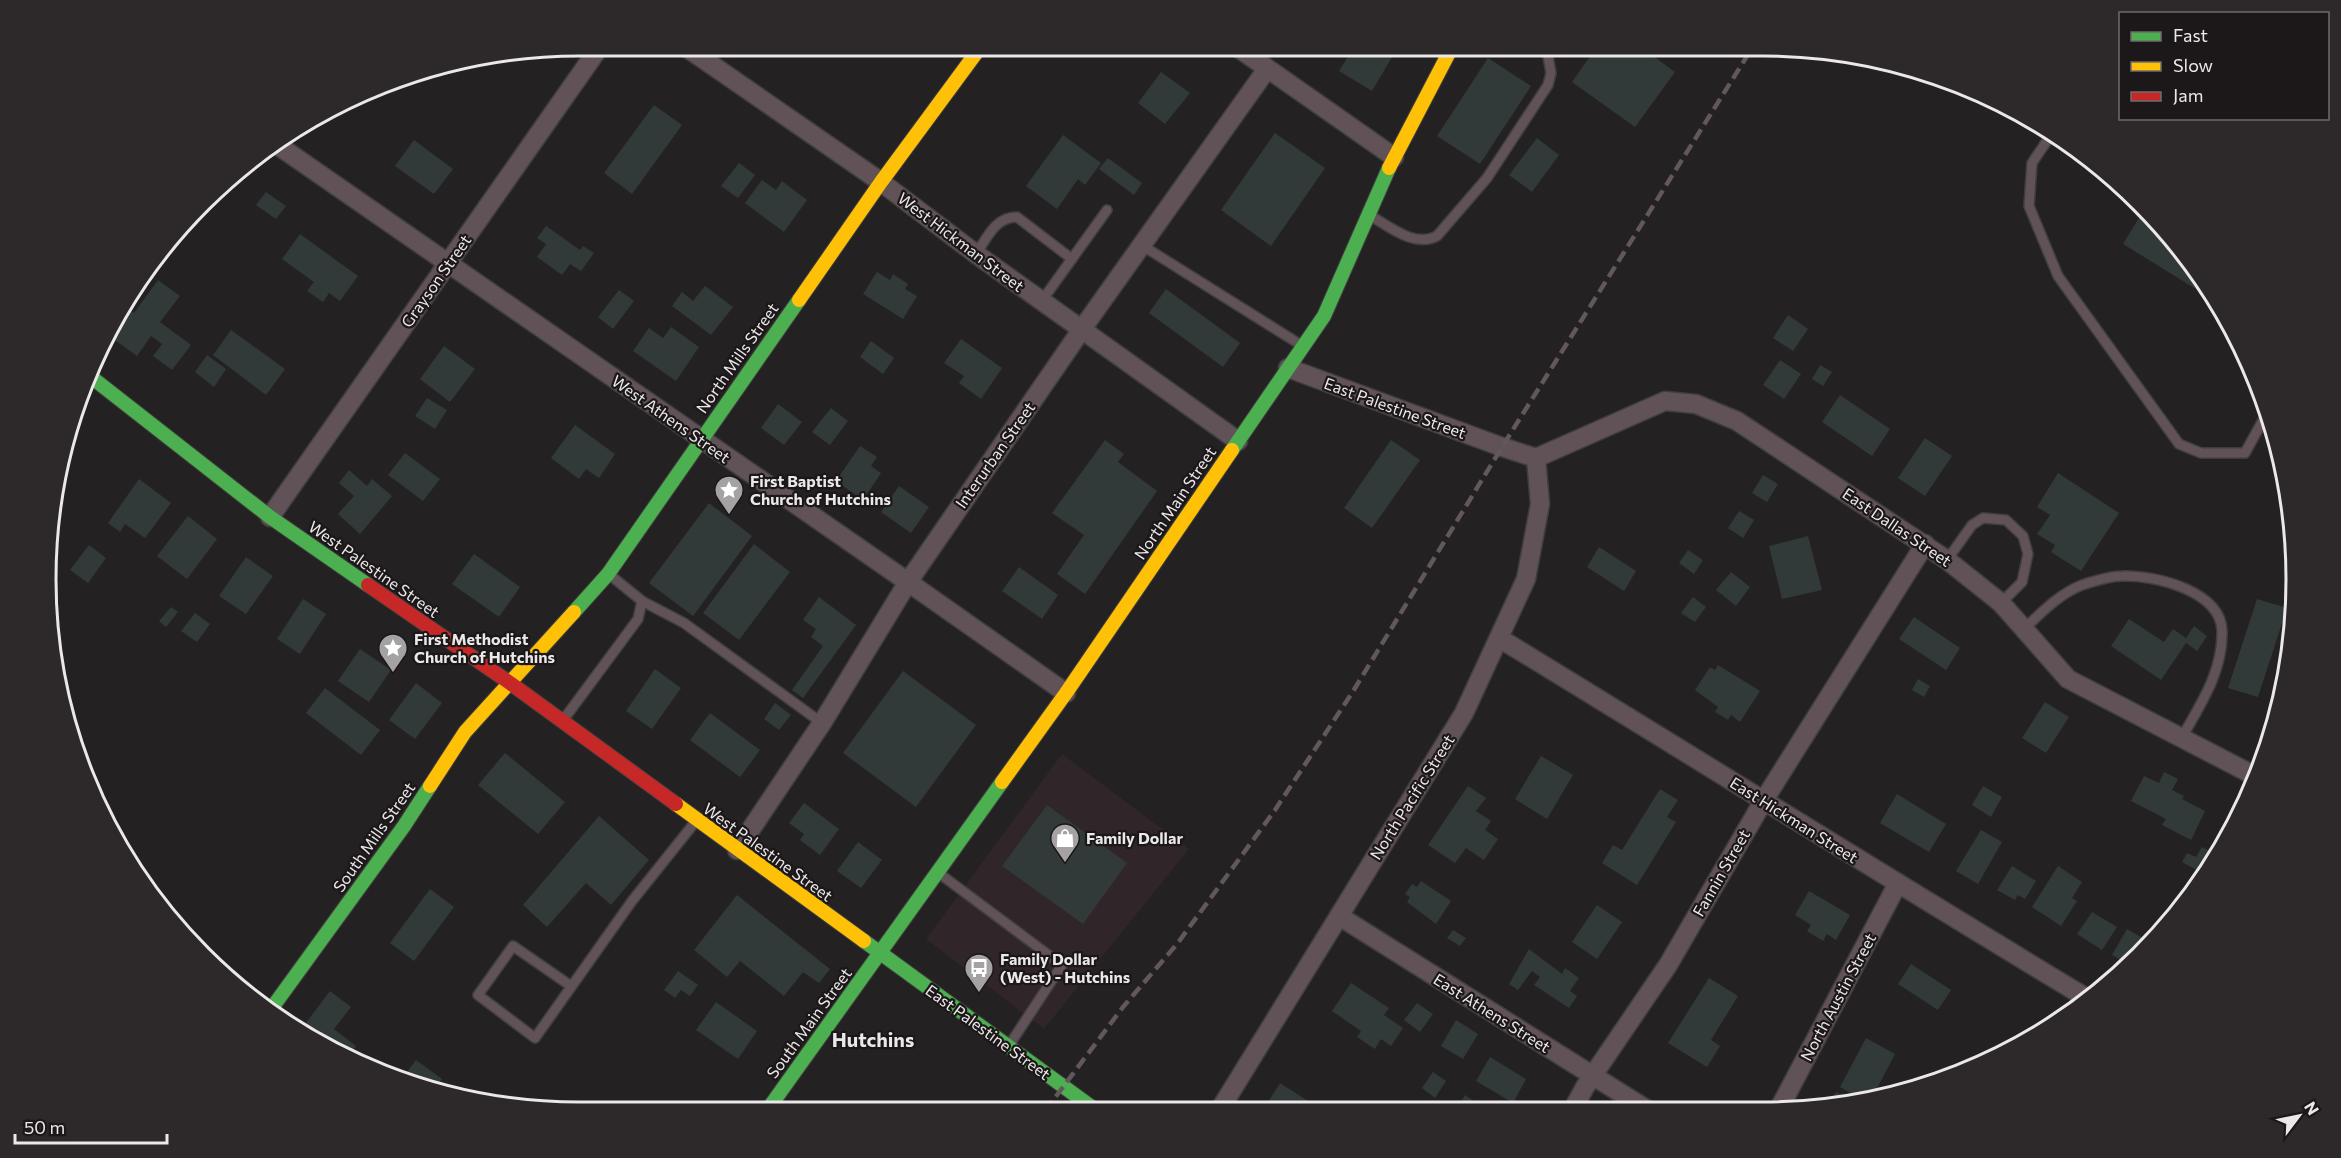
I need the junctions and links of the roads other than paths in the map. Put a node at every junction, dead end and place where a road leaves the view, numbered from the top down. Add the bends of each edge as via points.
1 (593, 56) edge
2 (699, 56) edge
3 (974, 56) edge
4 (1249, 56) edge
5 (1446, 56) edge
6 (1548, 56) edge
7 (1267, 69) junction
8 (2047, 140) edge
9 (282, 148) edge
10 (1394, 157) junction
11 (881, 182) junction
12 (1107, 210) dead end
13 (1368, 215) junction
14 (1143, 246) junction
15 (976, 254) junction
16 (1072, 259) junction
17 (449, 264) junction
18 (1041, 302) junction
19 (1082, 329) junction
20 (1303, 347) junction
21 (1288, 368) junction
22 (95, 380) edge
23 (2261, 422) edge
24 (700, 439) junction
25 (1238, 441) junction
26 (1536, 458) junction
27 (270, 517) junction
28 (1925, 544) junction
29 (1947, 560) junction
30 (608, 574) junction
31 (908, 582) junction
32 (642, 601) junction
33 (2001, 603) junction
34 (2024, 629) junction
35 (1499, 638) junction
36 (510, 683) junction
37 (1066, 693) junction
38 (562, 722) junction
39 (822, 723) junction
40 (2182, 737) junction
41 (2248, 772) edge
42 (1764, 800) junction
43 (696, 820) junction
44 (737, 850) junction
45 (938, 873) junction
46 (1897, 885) junction
47 (1339, 916) junction
48 (880, 954) junction
49 (571, 986) junction
50 (2081, 994) edge
51 (275, 1004) edge
52 (1008, 1046) junction
53 (1593, 1076) junction
54 (1783, 1101) edge
55 (773, 1102) edge
56 (1084, 1102) edge
57 (1225, 1102) edge
58 (1577, 1102) edge
59 (1635, 1102) edge

1 - 17 street, Grayson Street
2 - 11 street, West Hickman Street
3 - 11 street, North Mills Street
4 - 7 street
5 - 10 street, North Main Street
6 - 13 lane via 1551,73 1548,86 1487,177 1437,236 1428,241 1416,240
7 - 10 street
7 - 14 street, Interurban Street
8 - 23 lane via 2032,163 2029,206 2058,276 2179,444 2201,453 2245,453
9 - 17 street, West Athens Street
10 - 13 street, North Main Street
11 - 15 street, West Hickman Street
11 - 24 street, North Mills Street
12 - 16 lane
13 - 20 street, North Main Street via 1324,316
14 - 19 street, Interurban Street
14 - 20 lane
15 - 16 lane via 998,222 1008,217 1017,218
15 - 18 street, West Hickman Street
16 - 18 lane
17 - 24 street, West Athens Street
17 - 27 street, Grayson Street
18 - 19 street, West Hickman Street
19 - 25 street, West Hickman Street
19 - 31 street, Interurban Street
20 - 21 street, North Main Street
21 - 25 street, North Main Street
21 - 26 street, East Palestine Street
22 - 27 street, West Palestine Street
24 - 30 street, North Mills Street
24 - 31 street, West Athens Street
25 - 37 street, North Main Street
26 - 28 street, East Dallas Street via 1665,401 1696,404 1737,422
26 - 35 street, North Pacific Street via 1540,504 1526,579
27 - 36 street, West Palestine Street
28 - 29 street, East Dallas Street
28 - 42 street, Fannin Street
29 - 33 street, East Dallas Street
29 - 33 lane via 1972,525 1983,518 2007,520 2023,536 2028,554 2022,582
30 - 32 lane
30 - 36 street, North Mills Street
31 - 37 street, West Athens Street
31 - 39 street, Interurban Street
32 - 38 lane via 638,619
32 - 39 lane via 684,623
33 - 34 street, East Dallas Street
34 - 40 street, East Dallas Street via 2068,679
34 - 40 lane via 2065,594 2082,585 2121,576 2152,578 2207,600 2218,615 2222,630 2215,678
35 - 42 street, East Hickman Street
35 - 47 street, North Pacific Street via 1464,713
36 - 38 street, West Palestine Street
36 - 51 street, South Mills Street via 465,732 404,826
37 - 45 street, North Main Street
38 - 43 street, West Palestine Street
39 - 44 street, Interurban Street
40 - 41 street, East Dallas Street
42 - 46 street, East Hickman Street
42 - 53 street, Fannin Street via 1668,965
43 - 44 street, West Palestine Street
43 - 49 lane
44 - 48 street, West Palestine Street
45 - 48 street, North Main Street
45 - 52 lane via 1062,965
46 - 50 street, East Hickman Street
46 - 54 street, North Austin Street
47 - 53 street, East Athens Street
47 - 57 street, North Pacific Street
48 - 52 street, East Palestine Street
48 - 55 street, South Main Street
49 - 49 lane via 535,1038 478,995 513,946
52 - 56 street, East Palestine Street
53 - 58 street, Fannin Street
53 - 59 street, East Athens Street

